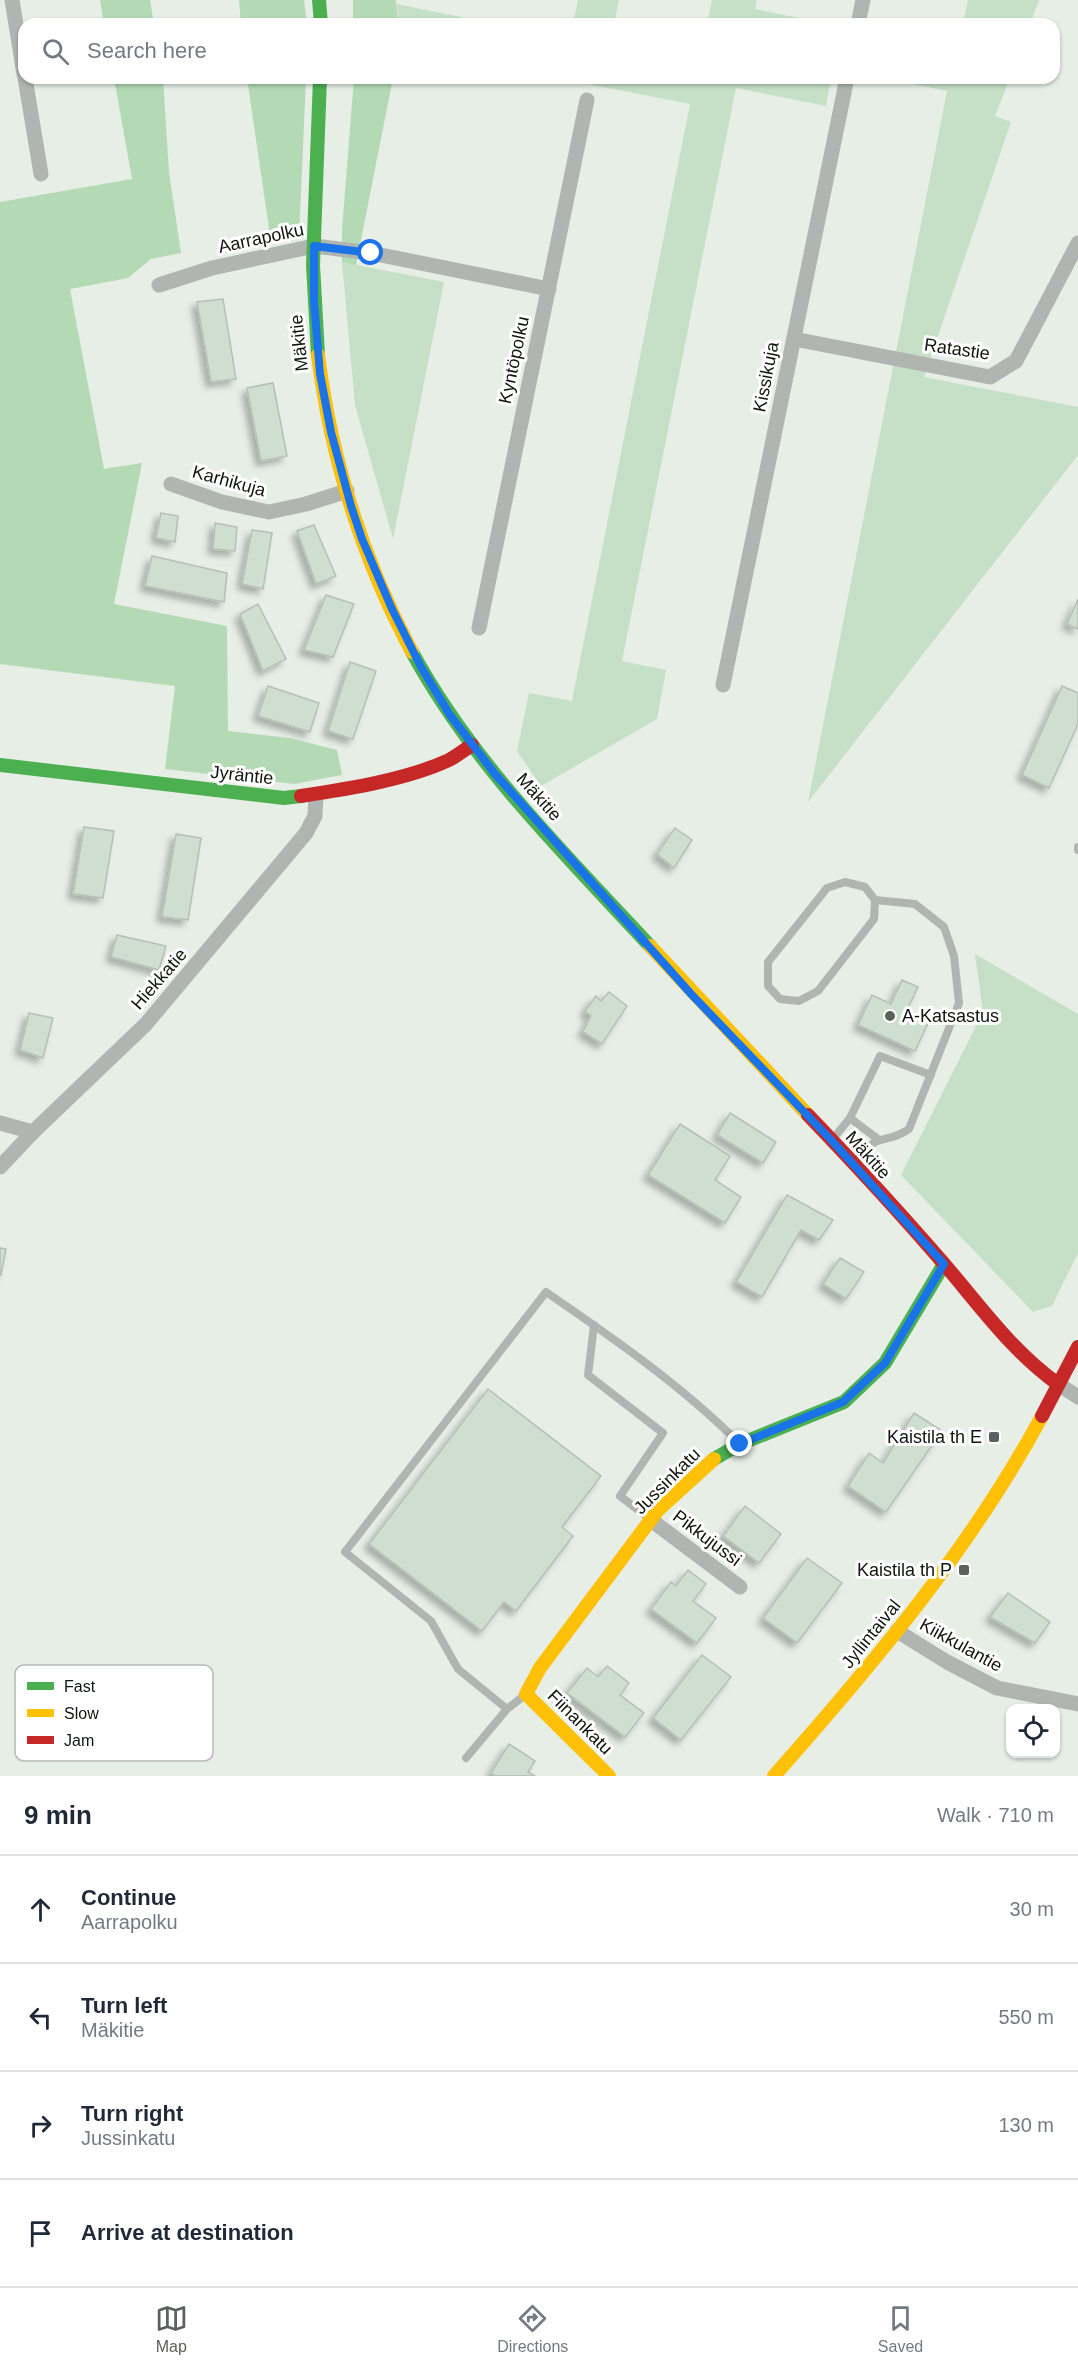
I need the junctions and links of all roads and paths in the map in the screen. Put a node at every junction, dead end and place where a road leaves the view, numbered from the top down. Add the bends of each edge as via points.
1 (12, 0) edge
2 (319, 0) edge
3 (863, 0) edge
4 (320, 18) edge
5 (859, 18) edge
6 (18, 38) edge
7 (25, 84) edge
8 (320, 84) edge
9 (846, 84) edge
10 (587, 100) dead end
11 (41, 174) dead end
12 (1078, 243) edge
13 (314, 246) junction
14 (159, 285) dead end
15 (549, 289) junction
16 (794, 339) junction
17 (171, 484) dead end
18 (347, 491) junction
19 (479, 628) dead end
20 (723, 685) dead end
21 (472, 745) junction
22 (0, 765) edge
23 (315, 795) junction
24 (875, 900) junction
25 (931, 1075) junction
26 (850, 1118) junction
27 (0, 1123) edge
28 (33, 1132) junction
29 (879, 1140) junction
30 (832, 1141) junction
31 (853, 1165) junction
32 (0, 1167) edge
33 (944, 1264) junction
34 (594, 1325) junction
35 (1078, 1347) edge
36 (1058, 1384) junction
37 (1078, 1397) edge
38 (740, 1444) junction
39 (651, 1520) junction
40 (740, 1587) dead end
41 (897, 1631) junction
42 (526, 1694) junction
43 (1078, 1704) edge
44 (507, 1709) junction
45 (466, 1758) dead end
46 (609, 1776) edge
47 (774, 1776) edge

1 - 6 street
2 - 4 street
3 - 5 street
7 - 11 street
8 - 13 street, Mäkitie
9 - 16 street, Kissikuja
10 - 15 street, Kyntöpolku
12 - 16 street, Ratastie via 1016,361 990,378
13 - 14 street, Aarrapolku via 212,268
13 - 15 street, Aarrapolku via 371,253
13 - 18 street, Mäkitie via 320,374
15 - 19 street, Kyntöpolku
16 - 20 street, Kissikuja
17 - 18 street, Karhikuja via 222,502 269,512
18 - 21 street, Mäkitie via 362,539 392,609 421,667
21 - 23 street, Jyräntie via 410,773
21 - 30 street, Mäkitie via 692,995
22 - 23 street, Jyräntie via 284,798
23 - 28 street, Hiekkatie via 315,816 306,833 203,958 146,1024
24 - 24 lane via 865,887 845,882 827,888 768,962 768,986 780,999 799,1001 818,991 874,919
24 - 25 lane via 915,904 944,927 954,956 959,1003
25 - 26 lane via 880,1056
25 - 29 lane via 909,1129 888,1140
26 - 29 lane
26 - 30 lane
27 - 28 street
28 - 32 street, Hiekkatie
29 - 31 lane
30 - 31 street, Mäkitie
31 - 33 street, Mäkitie
33 - 36 street, Mäkitie via 1018,1354
33 - 38 street, Jussinkatu via 885,1363 843,1402
34 - 38 lane via 696,1403
34 - 39 lane via 588,1375 663,1433 620,1496
34 - 44 lane via 546,1292 345,1552 431,1621 458,1669
35 - 36 street, Jyllintaival
36 - 37 street
36 - 41 street, Jyllintaival via 997,1492
38 - 39 street, Jussinkatu via 708,1462
39 - 40 street, Pikkujussi
39 - 42 street, Jussinkatu via 540,1668
41 - 43 street, Kiikkulantie via 997,1688
41 - 47 street, Jyllintaival
42 - 44 lane
42 - 46 street, Fiinankatu
44 - 45 lane

